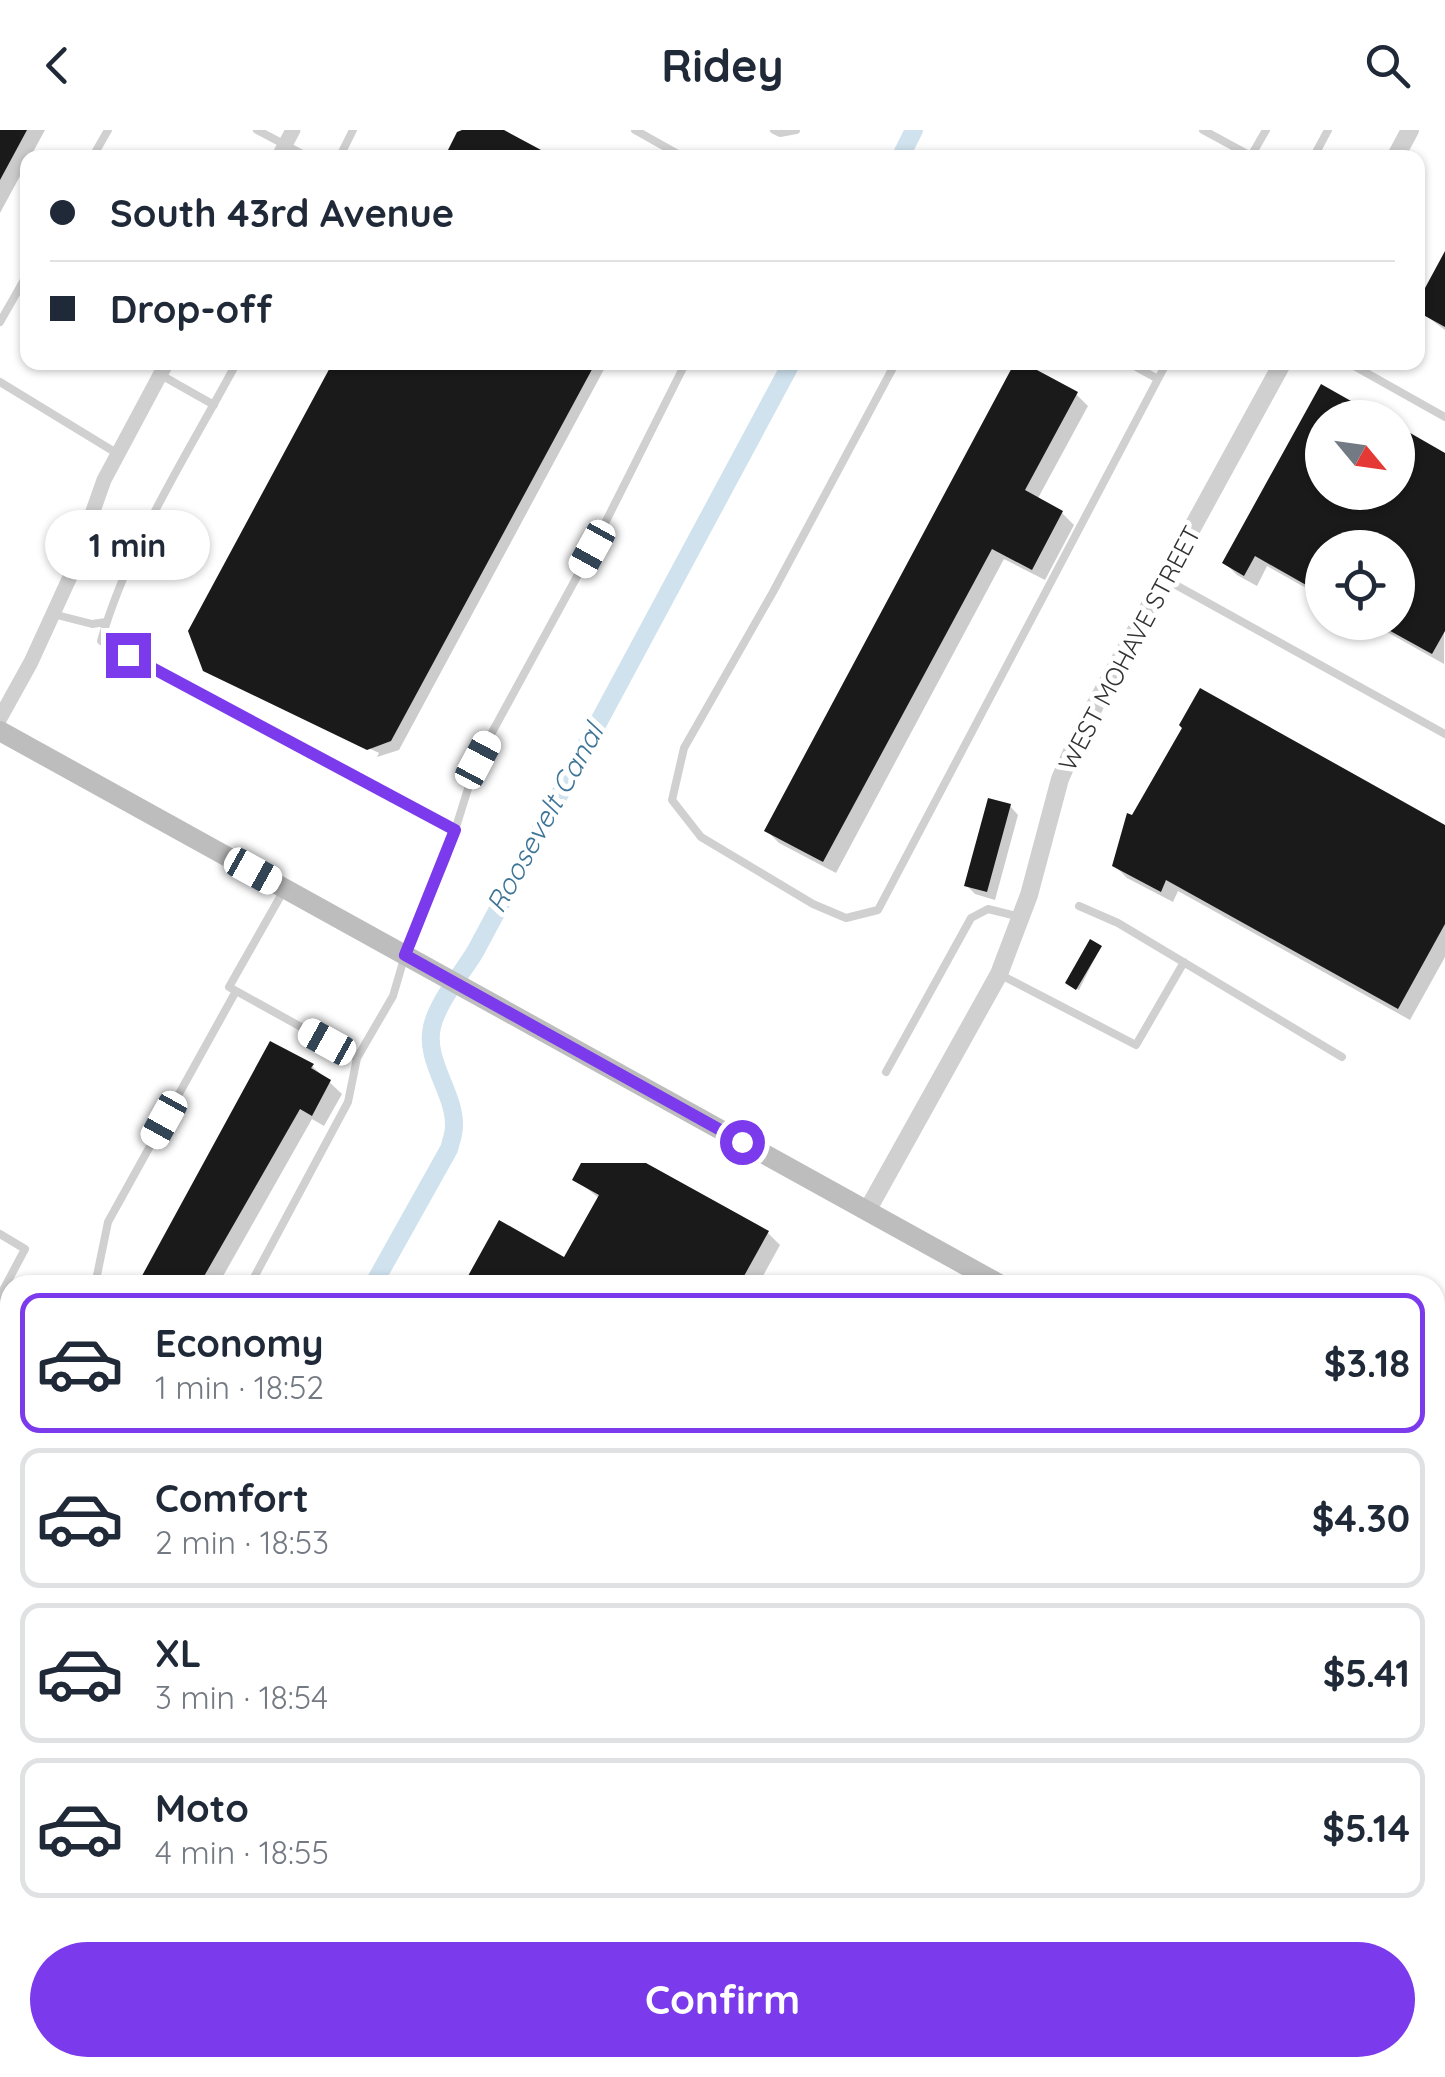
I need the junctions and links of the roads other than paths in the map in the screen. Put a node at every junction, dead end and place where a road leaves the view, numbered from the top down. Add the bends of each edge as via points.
1 (256, 130) edge
2 (635, 130) edge
3 (774, 130) edge
4 (796, 130) edge
5 (1203, 130) edge
6 (280, 150) edge
7 (671, 150) edge
8 (1239, 150) edge
9 (20, 287) edge
10 (0, 322) edge
11 (163, 370) edge
12 (165, 370) edge
13 (233, 370) edge
14 (682, 370) edge
15 (892, 370) edge
16 (1142, 370) edge
17 (1163, 370) edge
18 (1278, 370) edge
19 (1361, 370) edge
20 (1158, 379) junction
21 (0, 382) edge
22 (214, 405) junction
23 (1445, 417) edge
24 (118, 454) junction
25 (1164, 579) junction
26 (53, 614) junction
27 (106, 622) junction
28 (0, 718) edge
29 (0, 731) edge
30 (1445, 734) edge
31 (455, 830) junction
32 (284, 888) junction
33 (1079, 906) dead end
34 (1021, 917) junction
35 (405, 955) junction
36 (1184, 962) junction
37 (999, 974) junction
38 (236, 991) junction
39 (1342, 1057) dead end
40 (357, 1058) junction
41 (886, 1072) dead end
42 (867, 1211) junction
43 (0, 1234) edge
44 (11, 1275) edge
45 (97, 1275) edge
46 (255, 1275) edge
47 (966, 1275) edge

1 - 6 lane
2 - 7 lane
3 - 4 lane
5 - 8 lane
9 - 10 lane
11 - 24 street
12 - 22 lane
13 - 22 lane
14 - 31 lane via 478,760
15 - 20 lane via 684,748 672,800 701,838 846,918 878,910
16 - 20 lane
17 - 20 lane
18 - 25 street, WEST MOHAVE STREET
19 - 23 lane
21 - 24 lane
22 - 27 lane
24 - 26 street
25 - 30 lane
25 - 34 street, WEST MOHAVE STREET via 1080,731
26 - 27 lane
26 - 28 street
27 - 31 lane via 101,641
29 - 32 main road
31 - 35 lane
32 - 35 main road
32 - 38 lane via 229,987
33 - 36 lane
34 - 37 street, WEST MOHAVE STREET
34 - 41 lane via 988,908 971,918
35 - 40 lane via 394,996
35 - 42 main road
36 - 37 lane via 1136,1044
36 - 39 lane
37 - 42 street, WEST MOHAVE STREET
38 - 40 lane
38 - 45 lane via 108,1222
40 - 46 lane via 348,1102
42 - 47 main road
43 - 44 lane via 25,1249

